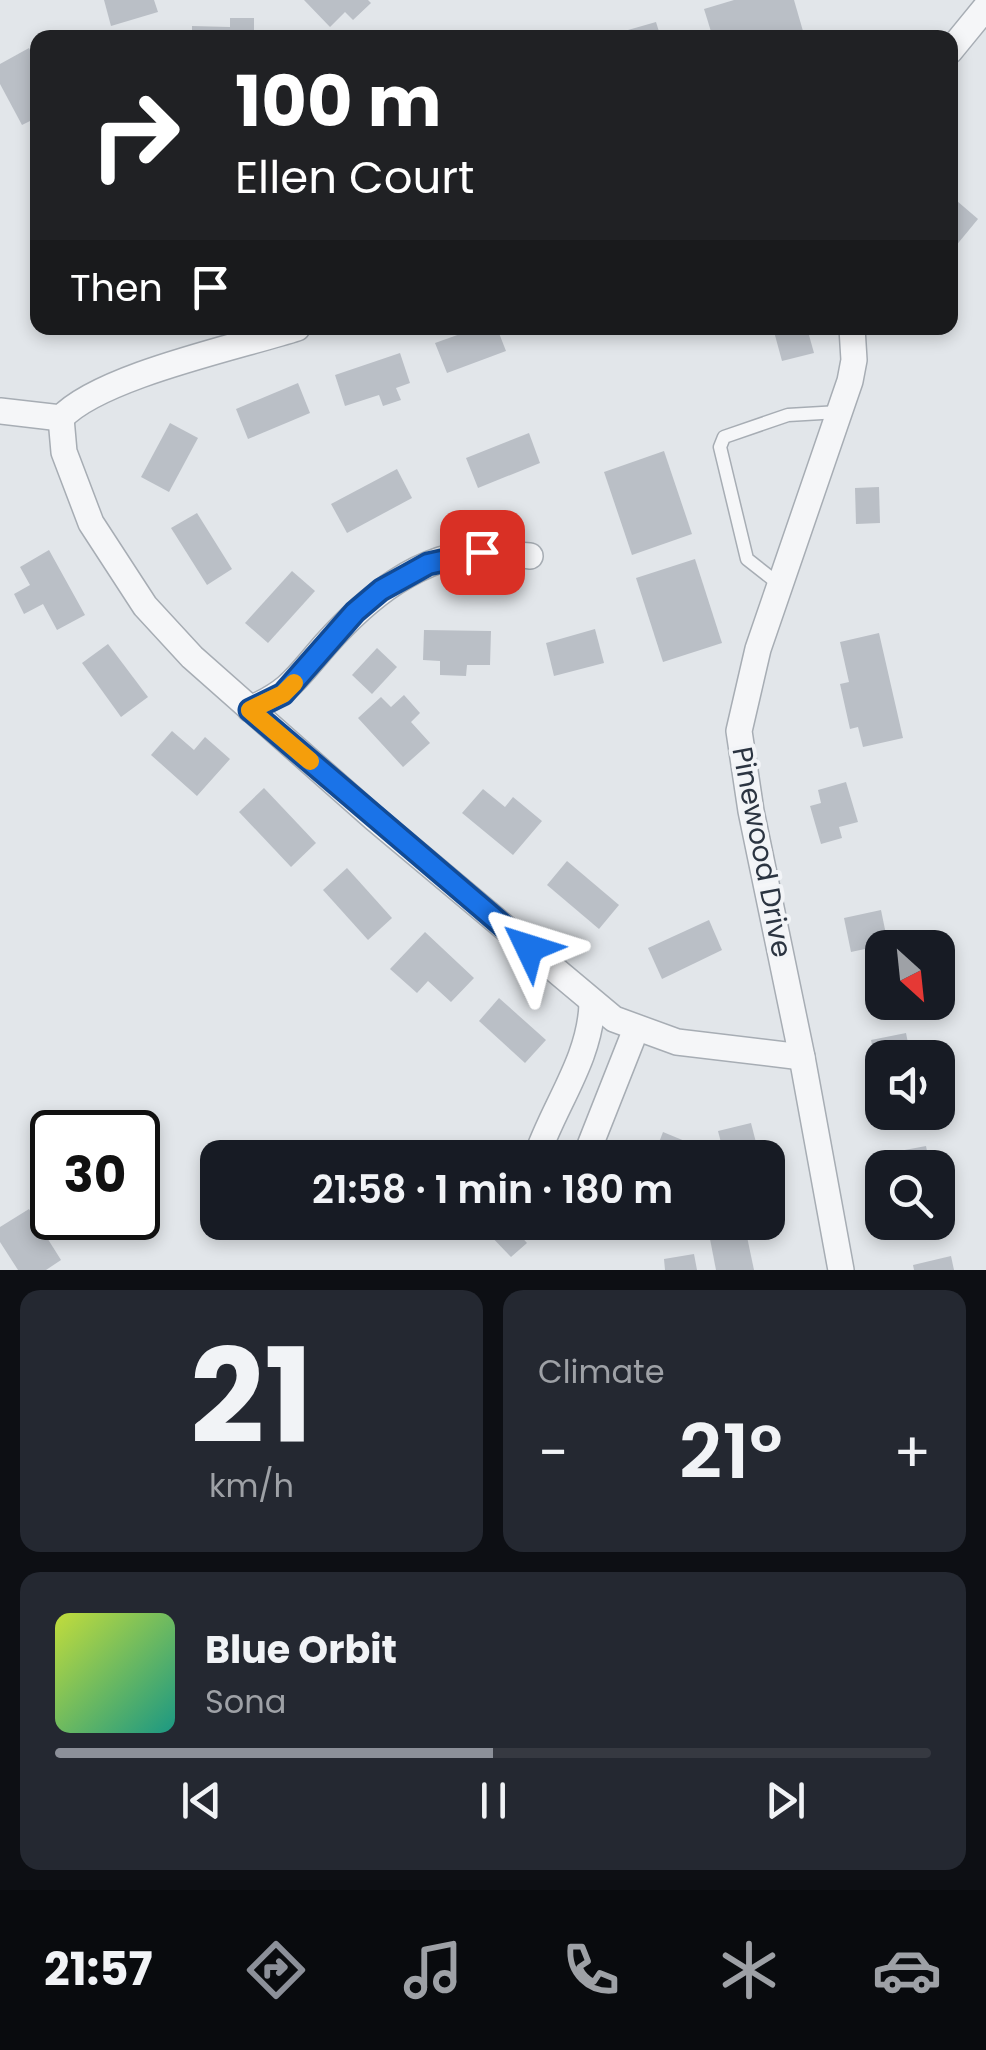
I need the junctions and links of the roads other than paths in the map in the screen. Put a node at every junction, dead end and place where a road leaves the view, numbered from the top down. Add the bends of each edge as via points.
1 (986, 7) edge
2 (958, 40) edge
3 (274, 335) edge
4 (852, 335) edge
5 (0, 411) edge
6 (840, 412) junction
7 (61, 418) junction
8 (530, 556) dead end
9 (781, 586) junction
10 (250, 710) junction
11 (592, 1004) junction
12 (636, 1030) junction
13 (802, 1057) junction
14 (544, 1140) edge
15 (592, 1140) edge
16 (841, 1270) edge

1 - 2 street
3 - 7 street via 113,384 76,402
4 - 6 street, Pinewood Drive via 854,360
5 - 7 street
6 - 9 street, Pinewood Drive
6 - 9 lane via 788,415 724,437 720,447 747,559
7 - 10 street via 64,452 106,550 168,632
8 - 10 street via 482,552 428,564 381,590 283,694
9 - 13 street, Pinewood Drive via 740,731
10 - 11 street
11 - 12 street
11 - 14 street via 582,1057
12 - 13 street via 678,1042
12 - 15 street
13 - 16 street, Pinewood Drive

